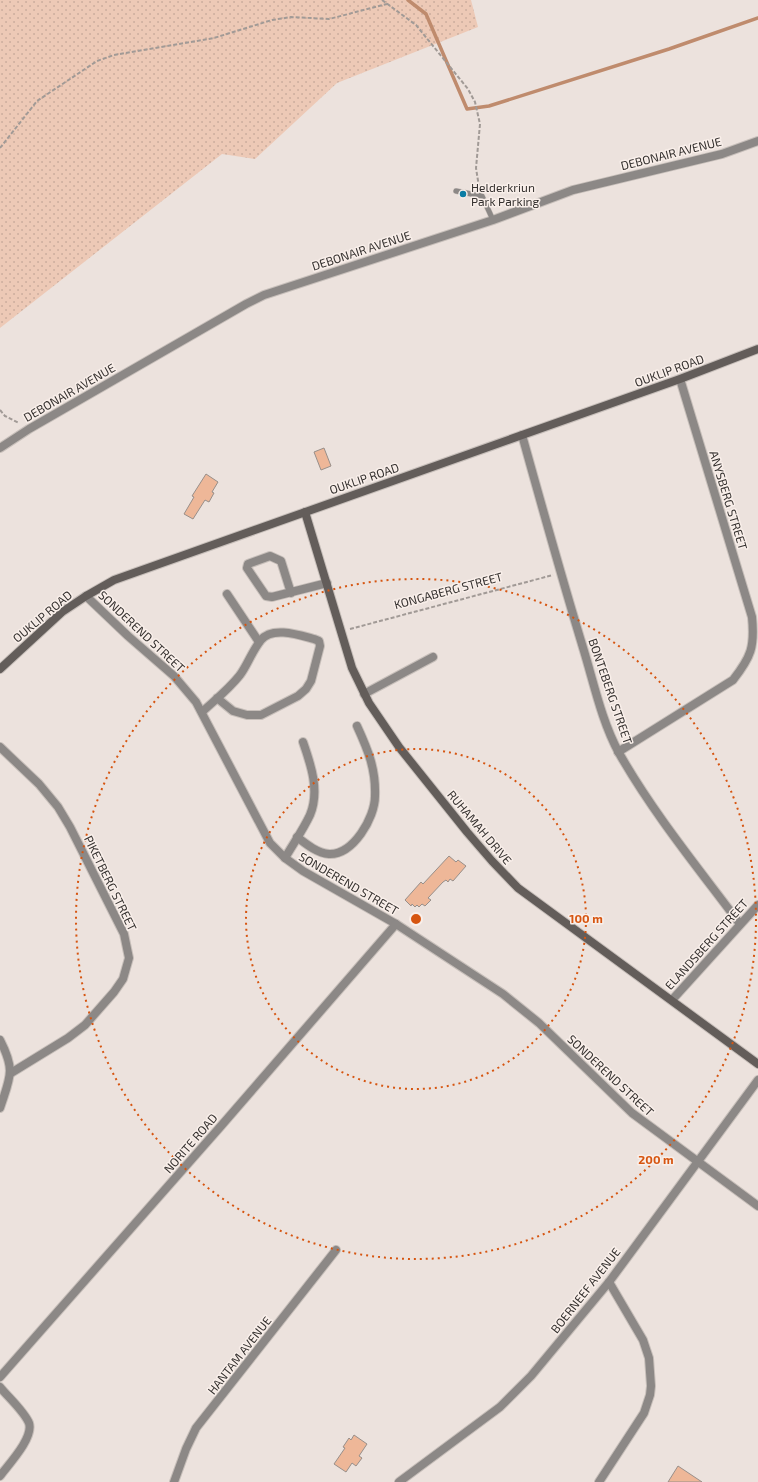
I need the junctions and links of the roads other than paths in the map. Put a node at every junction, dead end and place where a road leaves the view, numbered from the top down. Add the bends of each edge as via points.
1 (758, 141) edge
2 (456, 191) dead end
3 (494, 220) junction
4 (758, 349) edge
5 (680, 379) junction
6 (522, 435) junction
7 (0, 448) edge
8 (305, 512) junction
9 (327, 583) junction
10 (291, 593) junction
11 (227, 594) dead end
12 (86, 596) junction
13 (259, 642) junction
14 (433, 657) dead end
15 (0, 669) edge
16 (364, 694) junction
17 (217, 698) junction
18 (202, 712) junction
19 (357, 726) dead end
20 (303, 742) dead end
21 (0, 747) edge
22 (618, 752) junction
23 (297, 837) junction
24 (285, 858) junction
25 (758, 905) edge
26 (396, 924) junction
27 (740, 924) junction
28 (672, 1000) junction
29 (0, 1040) edge
30 (758, 1064) edge
31 (11, 1073) junction
32 (758, 1080) edge
33 (0, 1108) edge
34 (696, 1162) junction
35 (758, 1206) edge
36 (336, 1250) dead end
37 (609, 1282) junction
38 (0, 1377) edge
39 (0, 1387) edge
40 (0, 1476) edge
41 (174, 1482) edge
42 (399, 1482) edge
43 (599, 1482) edge

1 - 3 street, DEBONAIR AVENUE via 722,154 573,190
2 - 3 lane via 482,196
3 - 7 street, DEBONAIR AVENUE via 264,295
4 - 5 street, OUKLIP ROAD
5 - 6 street, OUKLIP ROAD
5 - 22 street, ANYSBERG STREET via 752,617 752,641 746,663 733,680
6 - 8 street, OUKLIP ROAD
6 - 22 street, BONTEBERG STREET via 560,573
8 - 9 street, RUHAMAH DRIVE
8 - 12 street, OUKLIP ROAD via 127,575
9 - 10 street
9 - 16 street, RUHAMAH DRIVE via 352,668
10 - 10 street via 266,596 248,564 270,556 281,561
11 - 13 street
12 - 15 street, OUKLIP ROAD via 55,618
12 - 18 street, SONDEREND STREET via 174,676
13 - 17 street via 240,675
13 - 17 street via 264,637 282,632 318,641 320,646 311,681 306,689 298,696 257,716 233,711
14 - 16 street
16 - 28 street, RUHAMAH DRIVE via 399,747 492,862 518,888
17 - 18 street
18 - 24 street, SONDEREND STREET via 270,843
19 - 23 street via 368,751 374,774 376,797 366,827 350,845 337,853 329,854 315,850
20 - 23 street via 315,791 309,816
21 - 31 street, PIKETBERG STREET via 39,784 58,807 124,934 129,958 119,986 85,1025
22 - 27 street, BONTEBERG STREET via 641,789
23 - 24 street
24 - 26 street, SONDEREND STREET
25 - 27 street, ELANDSBERG STREET
26 - 34 street, SONDEREND STREET via 503,994 539,1023 632,1113
26 - 38 street, NORITE ROAD
27 - 28 street, ELANDSBERG STREET
28 - 30 street, RUHAMAH DRIVE
29 - 31 street via 9,1060
31 - 33 street
32 - 34 street, BOERNEEF AVENUE
34 - 35 street, SONDEREND STREET
34 - 37 street, BOERNEEF AVENUE
36 - 41 street, HANTAM AVENUE via 196,1428
37 - 42 street, BOERNEEF AVENUE via 531,1376 500,1407
37 - 43 street via 643,1340 649,1358 651,1386 644,1413
39 - 40 street via 29,1424 26,1440

